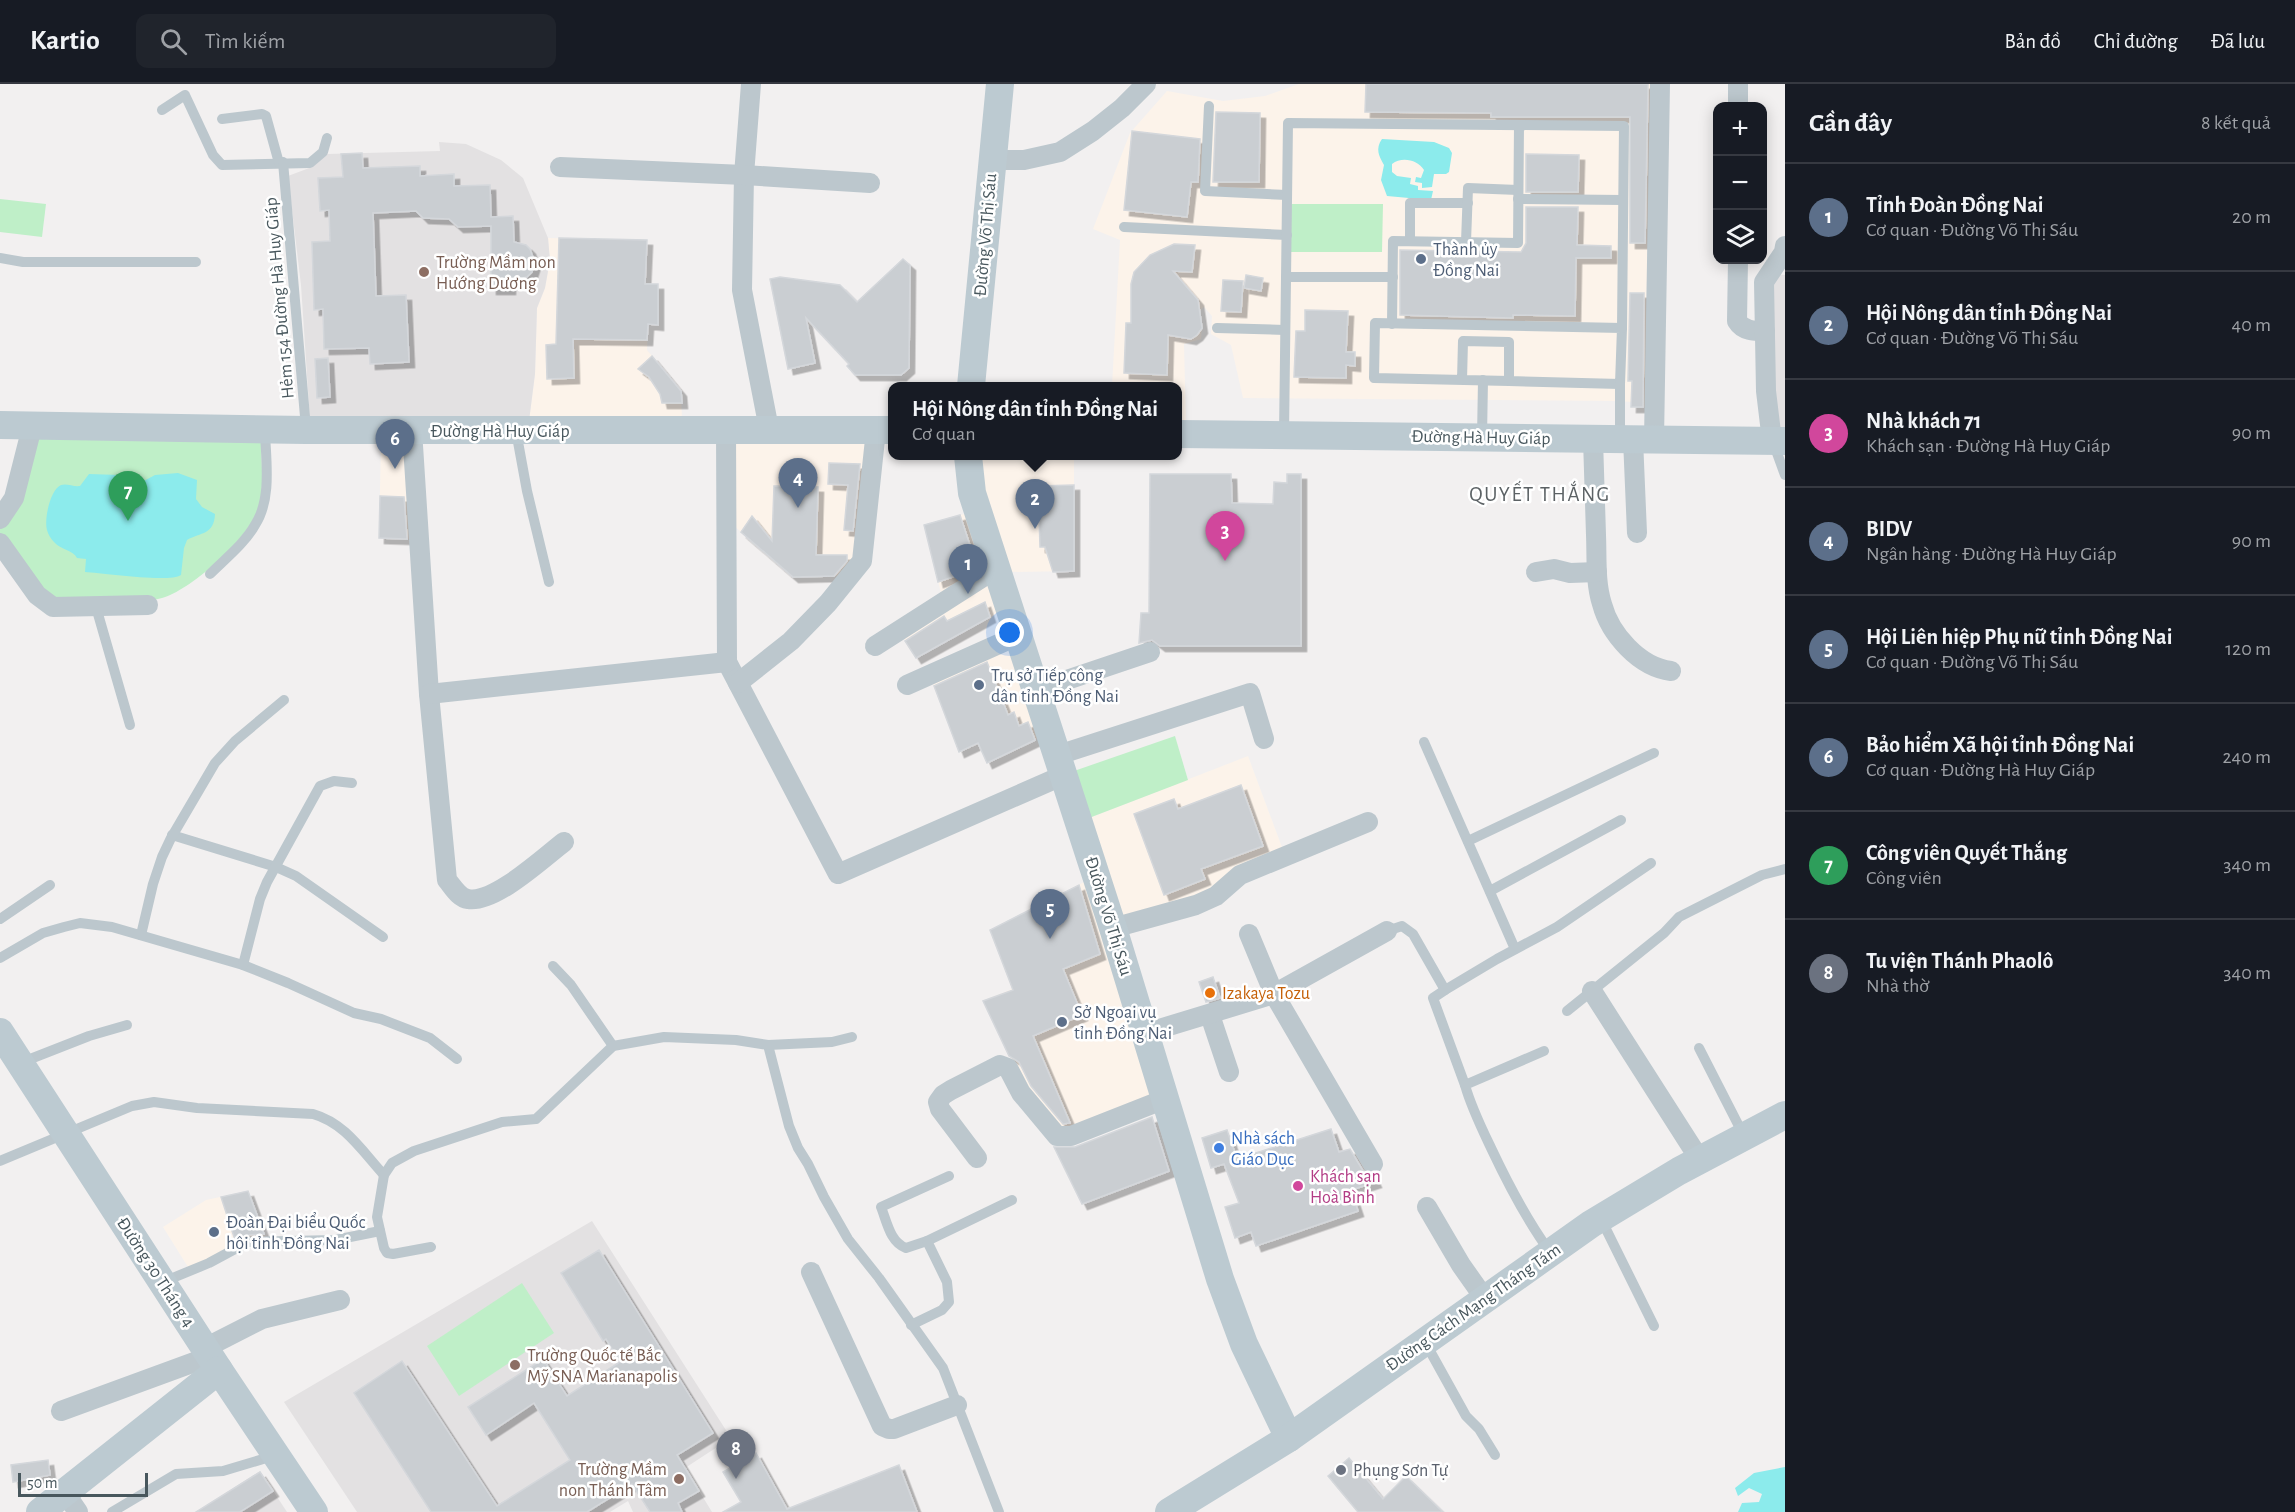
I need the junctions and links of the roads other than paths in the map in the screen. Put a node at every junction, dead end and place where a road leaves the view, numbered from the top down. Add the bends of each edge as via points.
1 (751, 84) edge
2 (1000, 84) edge
3 (1146, 84) edge
4 (1660, 84) edge
5 (1738, 84) edge
6 (1738, 102) edge
7 (1209, 106) dead end
8 (162, 110) dead end
9 (222, 119) dead end
10 (1520, 125) junction
11 (327, 138) dead end
12 (992, 160) junction
13 (281, 163) junction
14 (560, 167) dead end
15 (744, 175) junction
16 (870, 183) dead end
17 (1518, 194) junction
18 (1287, 195) junction
19 (1623, 200) junction
20 (1468, 204) junction
21 (1124, 227) dead end
22 (1287, 235) junction
23 (1410, 242) junction
24 (1466, 242) junction
25 (1785, 246) edge
26 (0, 258) edge
27 (196, 261) dead end
28 (1738, 264) edge
29 (1774, 273) edge
30 (1286, 277) junction
31 (1393, 277) junction
32 (1737, 281) junction
33 (1392, 324) junction
34 (1486, 325) junction
35 (1217, 328) dead end
36 (1622, 328) junction
37 (1285, 330) junction
38 (1765, 331) junction
39 (1486, 342) junction
40 (1462, 380) junction
41 (1483, 380) junction
42 (1509, 381) junction
43 (971, 382) edge
44 (1620, 384) junction
45 (0, 425) edge
46 (32, 427) junction
47 (726, 429) junction
48 (769, 429) junction
49 (265, 430) junction
50 (306, 430) junction
51 (412, 430) junction
52 (884, 430) edge
53 (516, 431) junction
54 (1182, 434) edge
55 (1284, 435) junction
56 (1482, 438) junction
57 (1625, 439) junction
58 (1779, 441) edge
59 (968, 460) edge
60 (1785, 475) edge
61 (0, 519) edge
62 (1636, 533) dead end
63 (0, 543) edge
64 (997, 568) junction
65 (1536, 572) dead end
66 (1597, 572) junction
67 (210, 574) dead end
68 (549, 582) dead end
69 (148, 605) dead end
70 (96, 607) junction
71 (1019, 635) junction
72 (875, 646) dead end
73 (1150, 652) dead end
74 (727, 662) junction
75 (1671, 671) dead end
76 (738, 683) junction
77 (907, 685) dead end
78 (1037, 690) junction
79 (429, 694) junction
80 (284, 700) dead end
81 (130, 725) dead end
82 (1264, 739) dead end
83 (1424, 742) dead end
84 (1654, 753) dead end
85 (1061, 765) junction
86 (352, 783) dead end
87 (1621, 820) dead end
88 (1368, 822) dead end
89 (172, 835) junction
90 (1468, 841) junction
91 (564, 842) dead end
92 (1651, 863) dead end
93 (276, 867) junction
94 (1785, 869) edge
95 (50, 885) dead end
96 (1490, 891) junction
97 (0, 919) edge
98 (1113, 928) junction
99 (1387, 931) joint
100 (1249, 934) dead end
101 (141, 935) junction
102 (383, 937) dead end
103 (1515, 949) junction
104 (0, 958) edge
105 (243, 965) junction
106 (553, 966) dead end
107 (1445, 990) junction
108 (1592, 991) junction
109 (1274, 994) junction
110 (1568, 1011) dead end
111 (1210, 1015) junction
112 (127, 1024) dead end
113 (0, 1032) edge
114 (1146, 1034) junction
115 (852, 1037) dead end
116 (768, 1045) junction
117 (613, 1046) junction
118 (1698, 1048) dead end
119 (1544, 1051) dead end
120 (457, 1059) dead end
121 (20, 1063) junction
122 (1229, 1072) dead end
123 (1465, 1084) junction
124 (1166, 1099) junction
125 (1785, 1114) edge
126 (65, 1132) junction
127 (1744, 1137) junction
128 (977, 1158) dead end
129 (1700, 1160) junction
130 (0, 1161) edge
131 (1373, 1164) dead end
132 (384, 1175) junction
133 (949, 1176) dead end
134 (1012, 1200) dead end
135 (1427, 1207) dead end
136 (1600, 1219) junction
137 (380, 1230) junction
138 (927, 1240) junction
139 (431, 1247) dead end
140 (1551, 1252) junction
141 (811, 1272) dead end
142 (162, 1282) junction
143 (1485, 1299) junction
144 (340, 1300) dead end
145 (910, 1324) junction
146 (1654, 1326) dead end
147 (1424, 1342) junction
148 (212, 1358) junction
149 (957, 1405) junction
150 (61, 1411) dead end
151 (1289, 1438) junction
152 (276, 1455) junction
153 (1495, 1455) dead end
154 (71, 1502) edge
155 (1184, 1508) edge
156 (40, 1512) edge
157 (112, 1512) edge
158 (314, 1512) edge
159 (999, 1512) edge

1 - 15 street
2 - 12 main road, Đường Võ Thị Sáu
3 - 12 street via 1093,131 1060,152 1023,160
4 - 57 street
5 - 6 street
7 - 18 lane via 1205,190
8 - 13 lane via 185,95 213,155 222,165
9 - 13 lane, Hẻm 154 Đường Hà Huy Giáp via 266,116
10 - 17 lane
10 - 18 lane via 1288,123
10 - 19 lane via 1624,126
11 - 13 lane via 322,152 310,163
12 - 43 main road, Đường Võ Thị Sáu
13 - 50 lane, Hẻm 154 Đường Hà Huy Giáp
14 - 15 street
15 - 16 street
15 - 48 street via 742,290
17 - 19 lane
17 - 20 lane via 1468,188
17 - 24 lane via 1518,243
18 - 22 lane
19 - 36 lane
20 - 23 lane via 1410,203
20 - 24 lane
21 - 22 lane
22 - 30 lane
23 - 24 lane
23 - 31 lane via 1393,241
25 - 29 street
26 - 27 lane via 23,262
28 - 32 street
29 - 32 street
29 - 38 street
30 - 31 lane
30 - 37 lane
31 - 33 lane
32 - 38 street via 1737,321 1749,330
33 - 34 lane
33 - 40 lane via 1375,323 1374,378
34 - 36 lane
34 - 39 lane
35 - 37 lane
36 - 44 lane
37 - 55 lane
38 - 58 street via 1766,391
39 - 40 lane via 1463,341
39 - 42 lane via 1509,342
40 - 41 lane
41 - 42 lane
41 - 56 lane
42 - 44 lane
44 - 57 lane
45 - 46 main road, Đường Hà Huy Giáp
46 - 49 main road, Đường Hà Huy Giáp
46 - 61 street via 14,498
47 - 48 main road, Đường Hà Huy Giáp
47 - 53 main road, Đường Hà Huy Giáp
47 - 74 street
48 - 52 main road, Đường Hà Huy Giáp
49 - 50 main road, Đường Hà Huy Giáp
49 - 67 lane via 266,476 260,516 255,527
50 - 51 main road, Đường Hà Huy Giáp
51 - 53 main road, Đường Hà Huy Giáp
51 - 79 street
52 - 76 street via 862,561 791,640
53 - 68 lane
54 - 55 main road, Đường Hà Huy Giáp
55 - 56 main road, Đường Hà Huy Giáp
56 - 57 main road, Đường Hà Huy Giáp
57 - 58 main road, Đường Hà Huy Giáp
57 - 62 street
57 - 66 street
58 - 60 lane
59 - 64 main road, Đường Võ Thị Sáu via 972,493
63 - 70 street via 46,603 58,608
64 - 71 main road, Đường Võ Thị Sáu
64 - 72 street
65 - 66 street
66 - 75 street via 1602,605 1620,638 1644,661
69 - 70 street
70 - 81 lane
71 - 77 street
71 - 78 main road, Đường Võ Thị Sáu
73 - 78 street
74 - 76 street
74 - 79 street
76 - 85 street via 837,874
78 - 85 main road, Đường Võ Thị Sáu
79 - 91 street via 447,880 455,890 467,899 492,894
80 - 89 lane via 225,750
82 - 85 street via 1250,693
83 - 90 lane
84 - 90 lane
85 - 98 main road, Đường Võ Thị Sáu
86 - 93 lane via 334,781 320,786
87 - 96 lane
88 - 98 street via 1240,875 1216,896 1196,905
89 - 93 lane
89 - 101 lane via 153,884
90 - 96 lane
92 - 103 lane via 1557,927
93 - 102 lane via 296,876
93 - 105 lane via 260,899
94 - 108 lane via 1762,875 1678,917
95 - 97 lane
96 - 103 lane
98 - 114 main road, Đường Võ Thị Sáu
99 - 107 lane via 1402,926 1413,934
99 - 109 street
100 - 109 street
101 - 104 lane via 80,923 43,933
101 - 105 lane
103 - 107 lane
105 - 120 lane via 354,1013 430,1038
106 - 117 lane
107 - 123 lane via 1433,998
108 - 110 lane
108 - 129 street
109 - 111 street
109 - 131 street
111 - 114 street
111 - 122 street
112 - 121 lane
113 - 121 main road, Đường 30 Tháng 4
114 - 124 main road, Đường Võ Thị Sáu
115 - 116 lane via 832,1042
116 - 117 lane via 681,1037
116 - 145 lane via 798,1148 838,1224
117 - 132 lane via 536,1119 502,1122 414,1151 392,1163
118 - 127 lane
119 - 123 lane
121 - 126 main road, Đường 30 Tháng 4
123 - 140 lane via 1501,1170 1528,1222
124 - 128 street via 1071,1136 1057,1136 1021,1093 1008,1068 1000,1065 951,1090 938,1102
124 - 151 main road, Đường Võ Thị Sáu via 1234,1320
125 - 127 main road, Đường Cách Mạng Tháng Tám
126 - 130 lane
126 - 132 lane via 132,1106 154,1102 313,1114 341,1127
126 - 142 main road, Đường 30 Tháng 4
127 - 129 main road, Đường Cách Mạng Tháng Tám
129 - 136 main road, Đường Cách Mạng Tháng Tám
132 - 137 lane via 377,1217
133 - 138 lane via 881,1208 898,1245 906,1248
134 - 138 lane
135 - 143 street
136 - 140 main road, Đường Cách Mạng Tháng Tám
136 - 146 lane
137 - 139 lane via 387,1253
137 - 142 lane via 335,1240 248,1242
138 - 145 lane via 947,1282 949,1302 942,1310
140 - 143 main road, Đường Cách Mạng Tháng Tám
141 - 149 street via 882,1426 894,1429
142 - 148 main road, Đường 30 Tháng 4
143 - 147 main road, Đường Cách Mạng Tháng Tám
144 - 148 street via 262,1319
145 - 149 lane via 943,1368
147 - 151 main road, Đường Cách Mạng Tháng Tám
147 - 153 lane via 1466,1416
148 - 150 street
148 - 152 main road, Đường 30 Tháng 4
148 - 154 main road
149 - 159 lane
151 - 155 main road, Đường Cách Mạng Tháng Tám
152 - 157 lane via 223,1471 176,1474
152 - 158 main road, Đường 30 Tháng 4
154 - 156 main road

